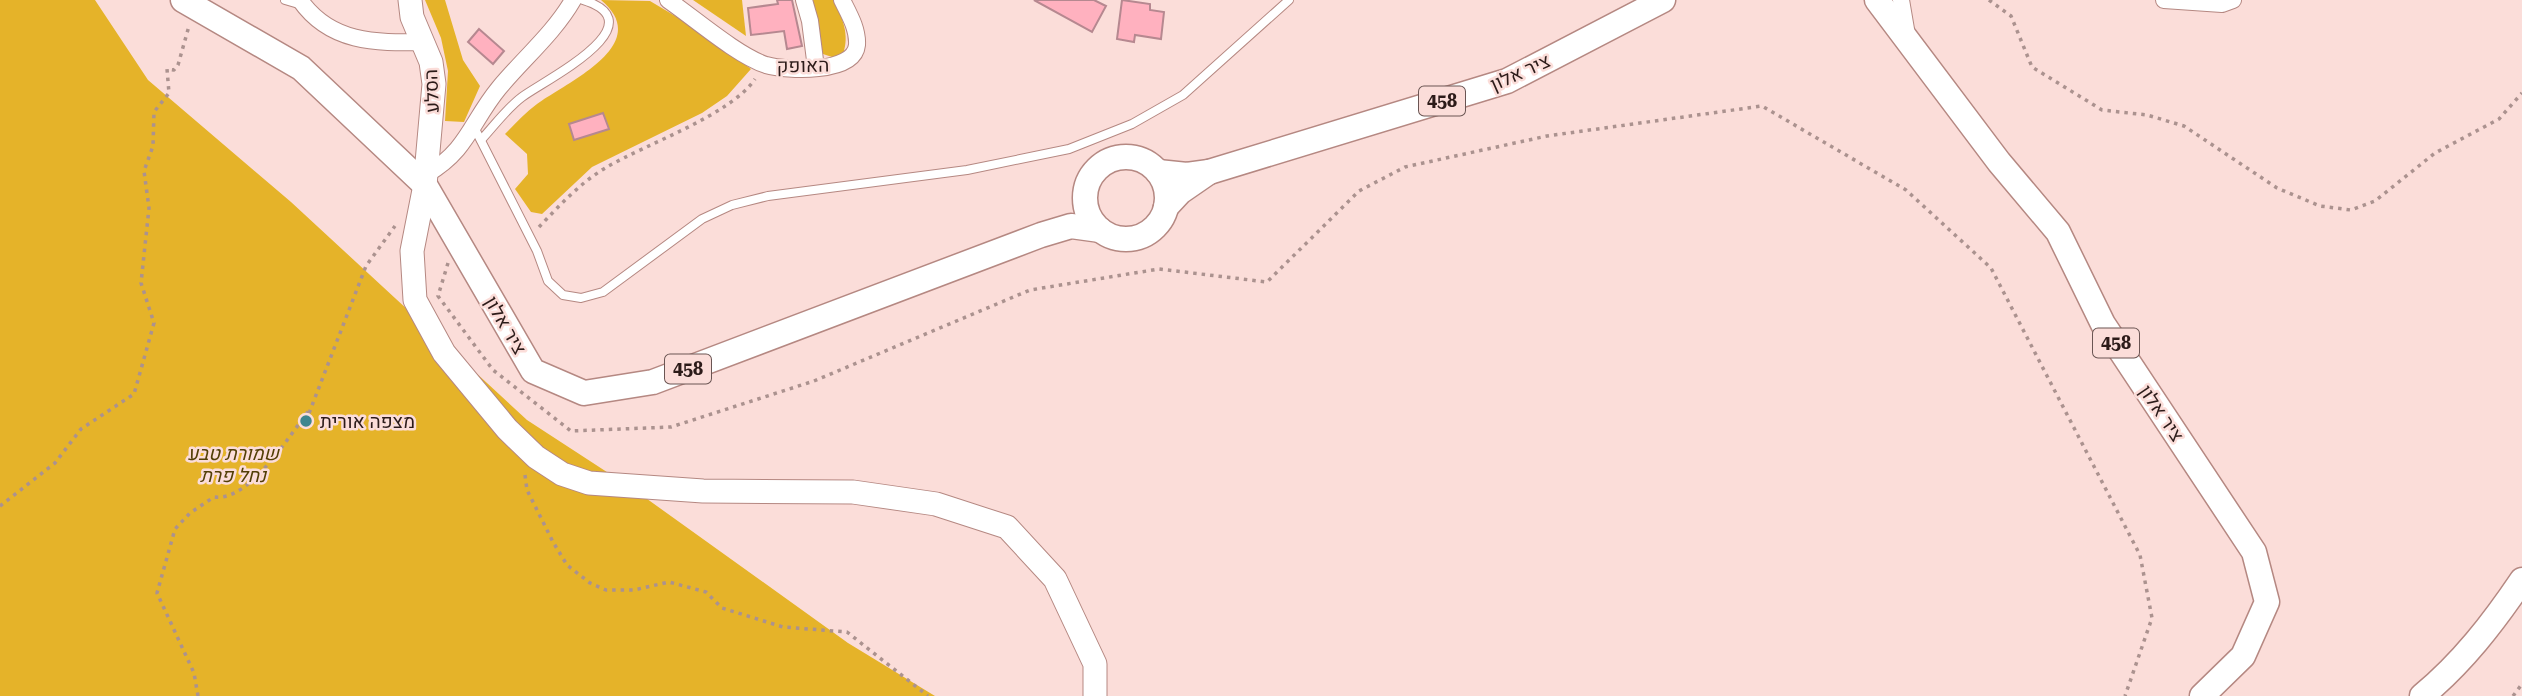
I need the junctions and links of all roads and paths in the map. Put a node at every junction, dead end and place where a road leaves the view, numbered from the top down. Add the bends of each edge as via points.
1 (183, 0) edge
2 (285, 0) edge
3 (410, 0) edge
4 (573, 0) edge
5 (583, 0) edge
6 (668, 0) edge
7 (804, 0) edge
8 (842, 0) edge
9 (1289, 0) edge
10 (1662, 0) edge
11 (1877, 0) edge
12 (1901, 0) edge
13 (1989, 0) edge
14 (2164, 0) edge
15 (2233, 0) edge
16 (302, 3) edge
17 (193, 23) dead end
18 (1908, 41) junction
19 (423, 42) junction
20 (765, 64) junction
21 (816, 68) junction
22 (2522, 93) edge
23 (477, 133) junction
24 (1158, 172) junction
25 (1209, 172) junction
26 (426, 179) junction
27 (1086, 189) junction
28 (1166, 207) junction
29 (396, 225) dead end
30 (1100, 230) junction
31 (1041, 235) junction
32 (530, 236) junction
33 (455, 237) junction
34 (311, 408) junction
35 (306, 421) dead end
36 (523, 445) junction
37 (0, 506) edge
38 (2522, 580) edge
39 (2522, 684) edge
40 (198, 696) edge
41 (928, 696) edge
42 (1095, 696) edge
43 (2125, 696) edge
44 (2202, 696) edge
45 (2422, 696) edge
46 (2513, 696) edge

1 - 26 main road, ציר אלון / 458 via 301,68
2 - 16 lane
3 - 19 street, הסלע
4 - 23 street via 497,91
5 - 23 lane via 606,13 607,31 594,50
6 - 20 street, האופק
7 - 21 street
8 - 21 street, האופק via 856,30 857,48 849,60
9 - 32 lane via 1183,95 1132,124 1069,149 967,170 768,196 732,205 702,219 603,292 581,298 563,295 548,282
10 - 25 main road, ציר אלון / 458 via 1507,81
11 - 18 main road, ציר אלון / 458
12 - 18 street
13 - 22 path via 2011,16 2032,67 2102,110 2147,115 2184,126 2277,188 2320,206 2351,210 2375,201 2435,153 2499,118
14 - 15 street via 2222,5
16 - 19 street via 323,25 360,41
17 - 37 path via 186,28 178,65 167,69 169,93 154,112 153,146 144,171 149,208 141,283 154,323 134,394 81,429 55,463
18 - 44 main road, ציר אלון / 458 via 2058,232 2103,324 2254,552 2267,602 2243,656
19 - 26 street, הסלע via 434,84
20 - 21 street, האופק
20 - 32 path via 750,87 730,103 606,167
23 - 26 street
23 - 32 lane
24 - 25 main road, ציר אלון / 458
24 - 27 main road via 1135,157 1116,157 1093,172
24 - 28 main road via 1166,188
25 - 28 main road, ציר אלון / 458
26 - 33 main road, ציר אלון / 458
26 - 36 street, הסלע via 412,251 415,300 444,353
27 - 30 main road via 1086,207
27 - 31 main road, ציר אלון / 458
28 - 30 main road via 1158,223 1143,235 1126,239
29 - 34 path via 366,265
30 - 31 main road, ציר אלון / 458 via 1071,226
31 - 33 main road, ציר אלון / 458 via 653,382 584,393 533,371
33 - 43 path via 438,296 493,370 571,430 671,427 814,381 1030,290 1159,269 1266,282 1359,191 1405,167 1547,135 1762,106 1906,190 1991,268 2140,555 2152,618
34 - 35 path
34 - 40 path via 248,487 227,499 214,497 175,529 157,593 194,673
36 - 41 path via 527,490 567,565 590,583 606,590 634,590 668,582 706,593 722,608 783,627 847,632
36 - 42 street, הסלע via 562,474 589,483 703,491 853,492 936,504 1007,527 1055,579 1095,664
38 - 45 main road via 2449,674
39 - 46 path

